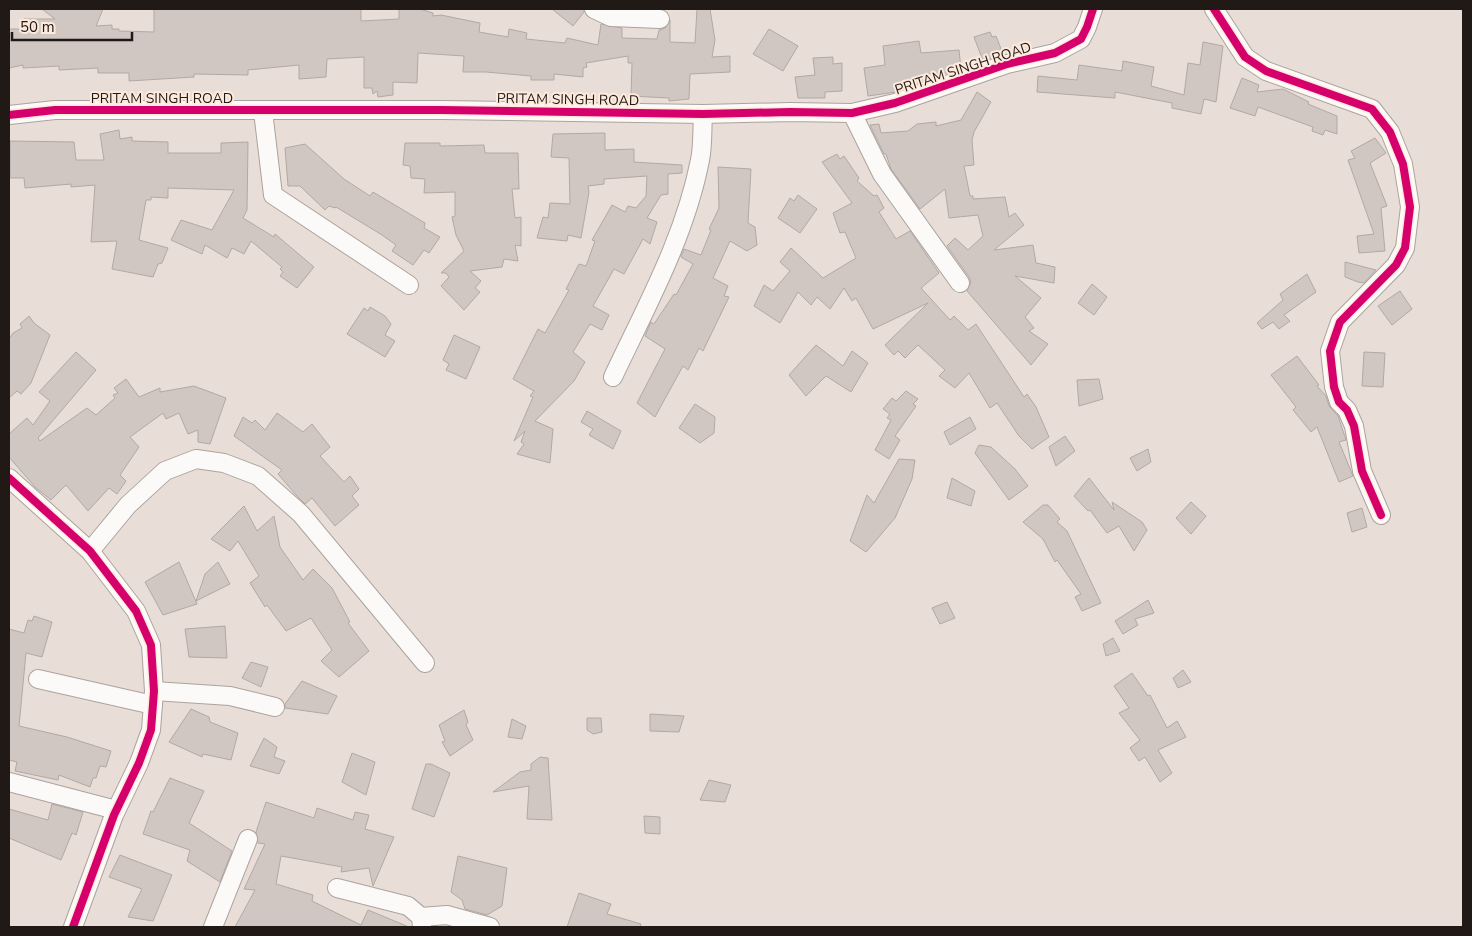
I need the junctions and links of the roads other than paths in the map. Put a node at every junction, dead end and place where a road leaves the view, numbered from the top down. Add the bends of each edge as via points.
1 (594, 9) edge
2 (1093, 9) edge
3 (1214, 9) edge
4 (660, 19) dead end
5 (263, 111) junction
6 (852, 113) junction
7 (703, 114) junction
8 (9, 115) edge
9 (960, 283) dead end
10 (409, 285) dead end
11 (613, 377) dead end
12 (9, 478) edge
13 (1381, 515) dead end
14 (90, 551) junction
15 (425, 663) dead end
16 (38, 679) dead end
17 (153, 698) junction
18 (275, 707) dead end
19 (9, 782) edge
20 (116, 810) junction
21 (248, 839) dead end
22 (337, 888) dead end
23 (422, 922) edge
24 (73, 927) edge
25 (213, 927) edge
26 (490, 927) edge

1 - 4 street via 611,17
2 - 6 street, PRITAM SINGH ROAD via 1081,39 1055,53 1007,64 895,103
3 - 13 street via 1245,57 1266,71 1372,109 1390,132 1403,164 1410,206 1405,248 1396,265 1340,322 1330,351 1334,386 1339,402 1354,426 1362,471
5 - 7 street, PRITAM SINGH ROAD
5 - 8 street, PRITAM SINGH ROAD via 55,110
5 - 10 street via 273,195
6 - 7 street, PRITAM SINGH ROAD
6 - 9 street via 882,174
7 - 11 street via 700,158 690,204
12 - 14 street
14 - 15 street via 128,505 165,471 196,459 224,464 258,476 301,514
14 - 17 street via 136,611 151,645
16 - 17 street
17 - 18 street via 224,696
17 - 20 street via 150,730 142,755
19 - 20 street
20 - 24 street
21 - 25 street
22 - 23 street via 408,906
23 - 26 street via 447,915

